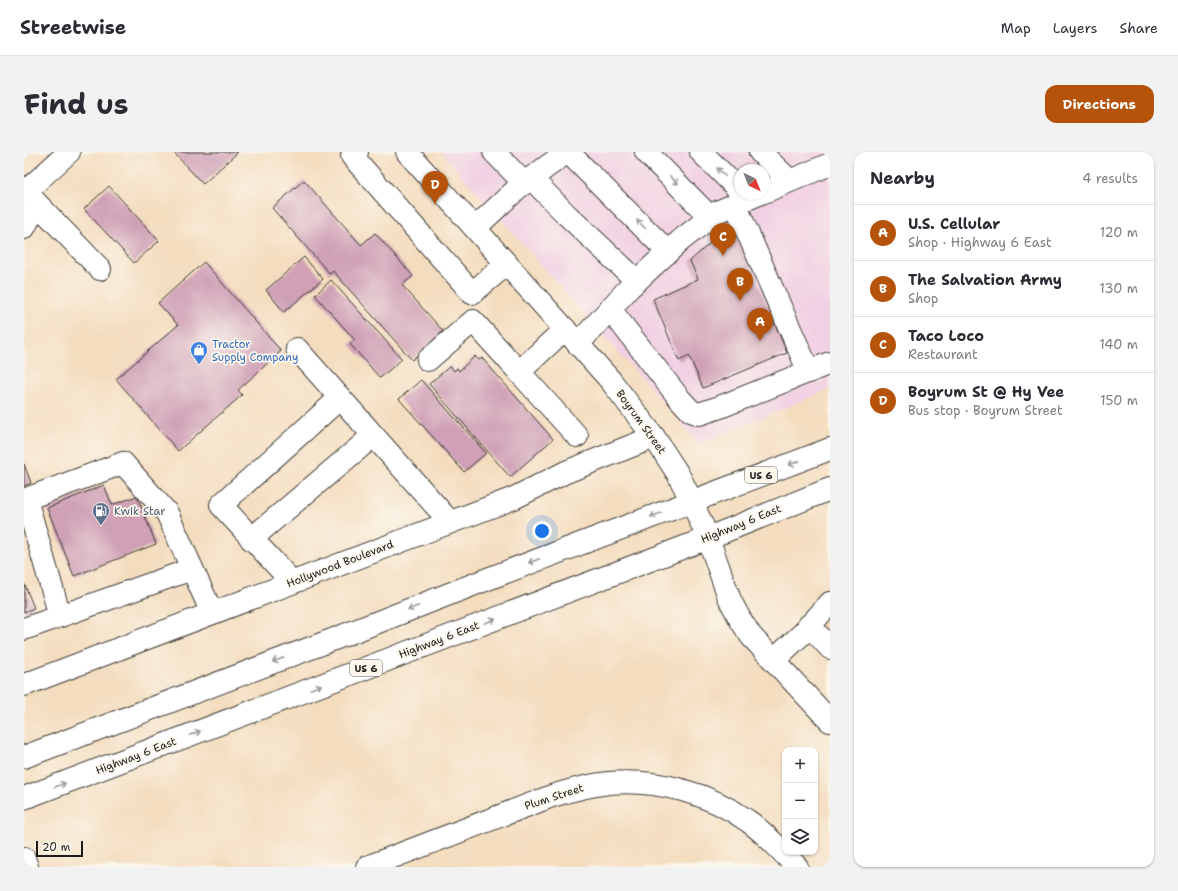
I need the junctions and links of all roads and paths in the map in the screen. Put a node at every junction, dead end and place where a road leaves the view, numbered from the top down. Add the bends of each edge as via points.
1 (69, 152) edge
2 (357, 152) edge
3 (407, 152) edge
4 (494, 152) edge
5 (646, 152) edge
6 (701, 152) edge
7 (760, 152) edge
8 (818, 152) edge
9 (560, 154) edge
10 (830, 164) edge
11 (528, 181) junction
12 (790, 181) junction
13 (734, 183) edge
14 (770, 188) edge
15 (28, 194) edge
16 (740, 200) edge
17 (749, 200) edge
18 (710, 217) junction
19 (24, 228) edge
20 (475, 228) junction
21 (668, 252) junction
22 (507, 264) junction
23 (100, 269) dead end
24 (637, 281) junction
25 (610, 309) junction
26 (572, 337) junction
27 (297, 349) dead end
28 (428, 360) dead end
29 (830, 364) edge
30 (519, 372) junction
31 (809, 372) junction
32 (340, 398) junction
33 (373, 436) junction
34 (577, 436) dead end
35 (654, 438) junction
36 (830, 449) edge
37 (830, 489) edge
38 (25, 500) edge
39 (692, 502) junction
40 (450, 522) junction
41 (708, 538) junction
42 (251, 539) junction
43 (192, 569) junction
44 (292, 582) junction
45 (830, 603) edge
46 (212, 613) junction
47 (60, 616) junction
48 (809, 625) junction
49 (24, 629) edge
50 (830, 648) edge
51 (774, 660) junction
52 (24, 685) edge
53 (830, 722) edge
54 (24, 757) edge
55 (24, 798) edge
56 (24, 858) edge
57 (27, 867) edge
58 (367, 867) edge
59 (797, 867) edge

1 - 15 street
2 - 22 street via 352,156 472,293
3 - 20 street, Boyrum Street
4 - 11 street
5 -> 18 street
13 -> 6 street
7 - 12 street
8 - 10 street
9 - 11 street
21 -> 9 street
10 - 12 street
11 - 20 street
11 - 24 street
12 - 14 street
15 - 19 street
15 - 23 street
16 - 18 street
17 - 31 street
18 - 21 street
20 - 22 street, Boyrum Street
21 - 24 street
22 - 26 street, Boyrum Street
24 - 25 street
25 - 26 street
25 - 31 street via 679,398 699,414
26 - 30 street
26 - 35 street, Boyrum Street via 611,381
27 - 32 street
28 - 30 street via 473,321
29 - 31 street
30 - 34 street
32 - 33 street
32 - 42 street via 221,505
33 - 40 street
33 - 42 street
35 - 39 street, Boyrum Street via 678,474
35 - 40 street, Hollywood Boulevard via 566,472 514,498
36 -> 39 street, US 6
37 - 41 street, Highway 6 East / US 6
38 - 43 street via 123,463 167,513
38 - 47 street
39 - 41 street, Boyrum Street
39 -> 54 street, US 6
40 - 44 street, Hollywood Boulevard
41 - 51 street, Boyrum Street via 730,600 740,619 751,636
55 -> 41 street, Highway 6 East / US 6
42 - 44 street
43 - 46 street
43 - 47 street
44 - 46 street, Hollywood Boulevard
45 - 48 street
46 - 52 street, Hollywood Boulevard
47 - 49 street
48 - 50 street
48 - 51 street
51 - 53 street, Boyrum Street
56 - 57 street
58 - 59 street, Plum Street via 580,787 609,783 639,783 675,788 723,806 771,839

